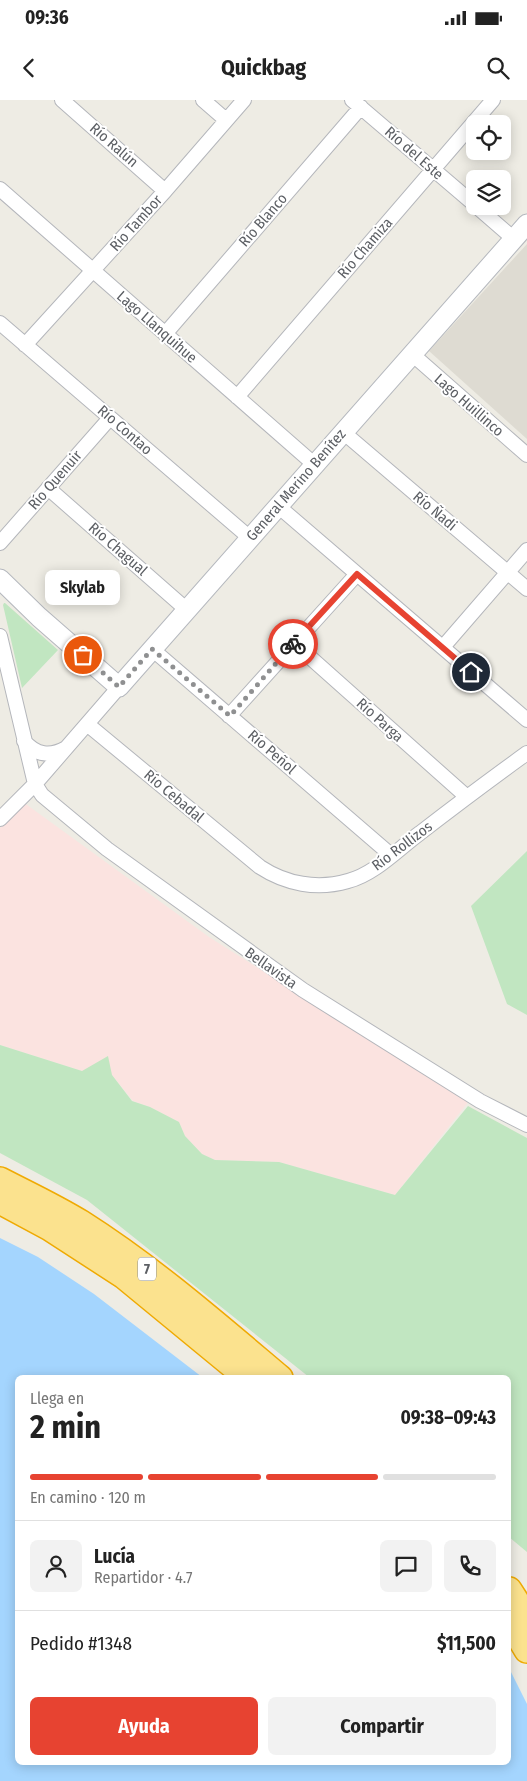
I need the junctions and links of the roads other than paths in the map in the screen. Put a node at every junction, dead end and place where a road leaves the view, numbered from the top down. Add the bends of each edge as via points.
1 (62, 100) edge
2 (203, 100) edge
3 (244, 100) edge
4 (493, 100) edge
5 (357, 104) edge
6 (226, 120) junction
7 (433, 169) junction
8 (0, 189) edge
9 (165, 191) junction
10 (466, 197) edge
11 (486, 215) edge
12 (527, 224) edge
13 (514, 239) junction
14 (93, 270) junction
15 (0, 323) edge
16 (165, 334) junction
17 (25, 345) junction
18 (412, 354) junction
19 (237, 397) junction
20 (110, 418) junction
21 (343, 432) junction
22 (527, 455) edge
23 (315, 465) junction
24 (48, 488) junction
25 (278, 506) junction
26 (250, 538) junction
27 (0, 542) edge
28 (527, 550) edge
29 (507, 572) junction
30 (357, 574) junction
31 (0, 579) edge
32 (527, 589) edge
33 (187, 610) junction
34 (0, 636) edge
35 (294, 643) junction
36 (443, 647) junction
37 (152, 649) junction
38 (119, 687) junction
39 (230, 716) junction
40 (527, 720) edge
41 (87, 724) junction
42 (24, 741) junction
43 (66, 748) junction
44 (527, 752) edge
45 (35, 784) junction
46 (467, 797) junction
47 (0, 819) edge
48 (391, 855) junction
49 (260, 867) joint
50 (527, 1125) edge
51 (0, 1180) edge
52 (0, 1201) edge
53 (244, 1375) edge
54 (276, 1375) edge
55 (511, 1593) edge
56 (527, 1618) edge
57 (511, 1623) edge
58 (527, 1650) edge

1 - 9 street, Río Ralún
2 - 6 street
3 - 6 street, Río Tambor
4 - 7 street, Río Chamiza
5 - 7 street, Río del Este
5 - 16 street, Río Blanco
6 - 9 street, Río Tambor
7 - 10 street, Río del Este
7 - 19 street, Río Chamiza
8 - 14 street, Lago Llanquihue
9 - 14 street, Río Tambor
11 - 13 street, Río del Este
12 - 13 street, General Merino Benítez
13 - 18 street, General Merino Benítez
14 - 16 street, Lago Llanquihue
14 - 17 street, Río Tambor
15 - 17 street, Río Contao
16 - 19 street, Lago Llanquihue
17 - 20 street, Río Contao
18 - 21 street, General Merino Benítez
18 - 22 street, Lago Huillinco
19 - 23 street, Lago Llanquihue
20 - 24 street, Río Quenuir
20 - 26 street, Río Contao
21 - 23 street, General Merino Benítez
21 - 29 street, Río Ñadi
23 - 25 street, General Merino Benítez
24 - 27 street, Río Quenuir
24 - 33 street, Río Chagual
25 - 26 street, General Merino Benítez
25 - 30 street
26 - 33 street, General Merino Benítez
28 - 29 street
29 - 32 street, Río Ñadi
29 - 36 street
30 - 35 street
30 - 36 street
31 - 38 street
33 - 37 street, General Merino Benítez
34 - 42 street
35 - 39 street
35 - 46 street, Río Parga
36 - 40 street
37 - 38 street, General Merino Benítez
37 - 39 street, Río Peñol
38 - 41 street, General Merino Benítez
39 - 48 street, Río Peñol
41 - 43 street, General Merino Benítez
41 - 49 street, Río Cebadal
42 - 43 street via 43,754
42 - 45 street
43 - 45 street, General Merino Benítez
44 - 46 street, Río Rollizos
45 - 47 street, General Merino Benítez
45 - 50 street, Bellavista via 42,795 107,849 281,976 480,1101
46 - 48 street, Río Rollizos
48 - 49 street, Río Rollizos via 360,877 336,884 292,882
51 - 54 highway, 7 via 72,1218 118,1248
52 - 53 highway, 7 via 50,1228 124,1276
55 - 56 highway
57 - 58 highway

